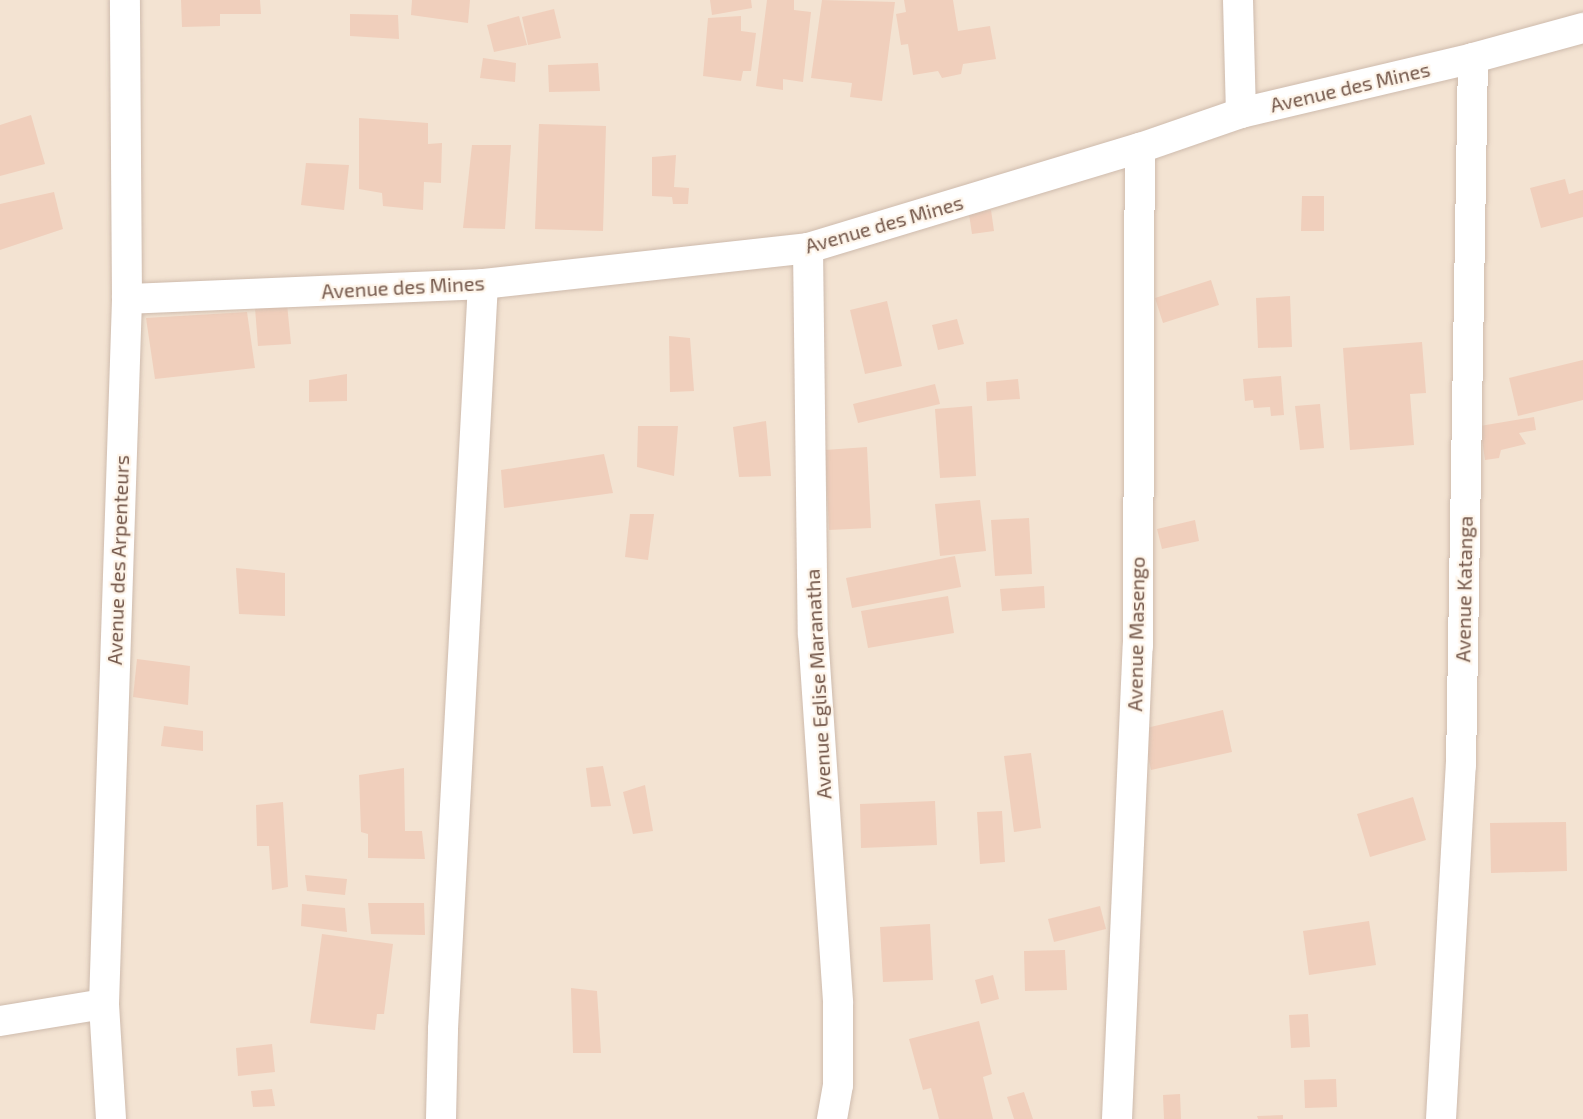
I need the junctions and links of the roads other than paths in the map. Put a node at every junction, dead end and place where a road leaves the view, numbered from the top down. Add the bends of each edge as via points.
1 (124, 0) edge
2 (1238, 0) edge
3 (1583, 28) edge
4 (1473, 58) junction
5 (1241, 113) junction
6 (1140, 148) junction
7 (808, 248) junction
8 (483, 284) junction
9 (127, 298) junction
10 (104, 1004) junction
11 (0, 1021) edge
12 (111, 1119) edge
13 (441, 1119) edge
14 (832, 1119) edge
15 (1117, 1119) edge
16 (1441, 1119) edge

1 - 9 street, Avenue des Arpenteurs
2 - 5 street
3 - 4 street, Avenue des Mines
4 - 5 street, Avenue des Mines
4 - 16 street, Avenue Katanga via 1461,766
5 - 6 street, Avenue des Mines
6 - 7 street, Avenue des Mines
6 - 15 street, Avenue Masengo via 1138,647
7 - 8 street, Avenue des Mines
7 - 14 street, Avenue Eglise Maranatha via 813,634 838,1003 838,1085
8 - 9 street, Avenue des Mines
8 - 13 street
9 - 10 street, Avenue des Arpenteurs
10 - 11 street
10 - 12 street, Avenue des Arpenteurs

